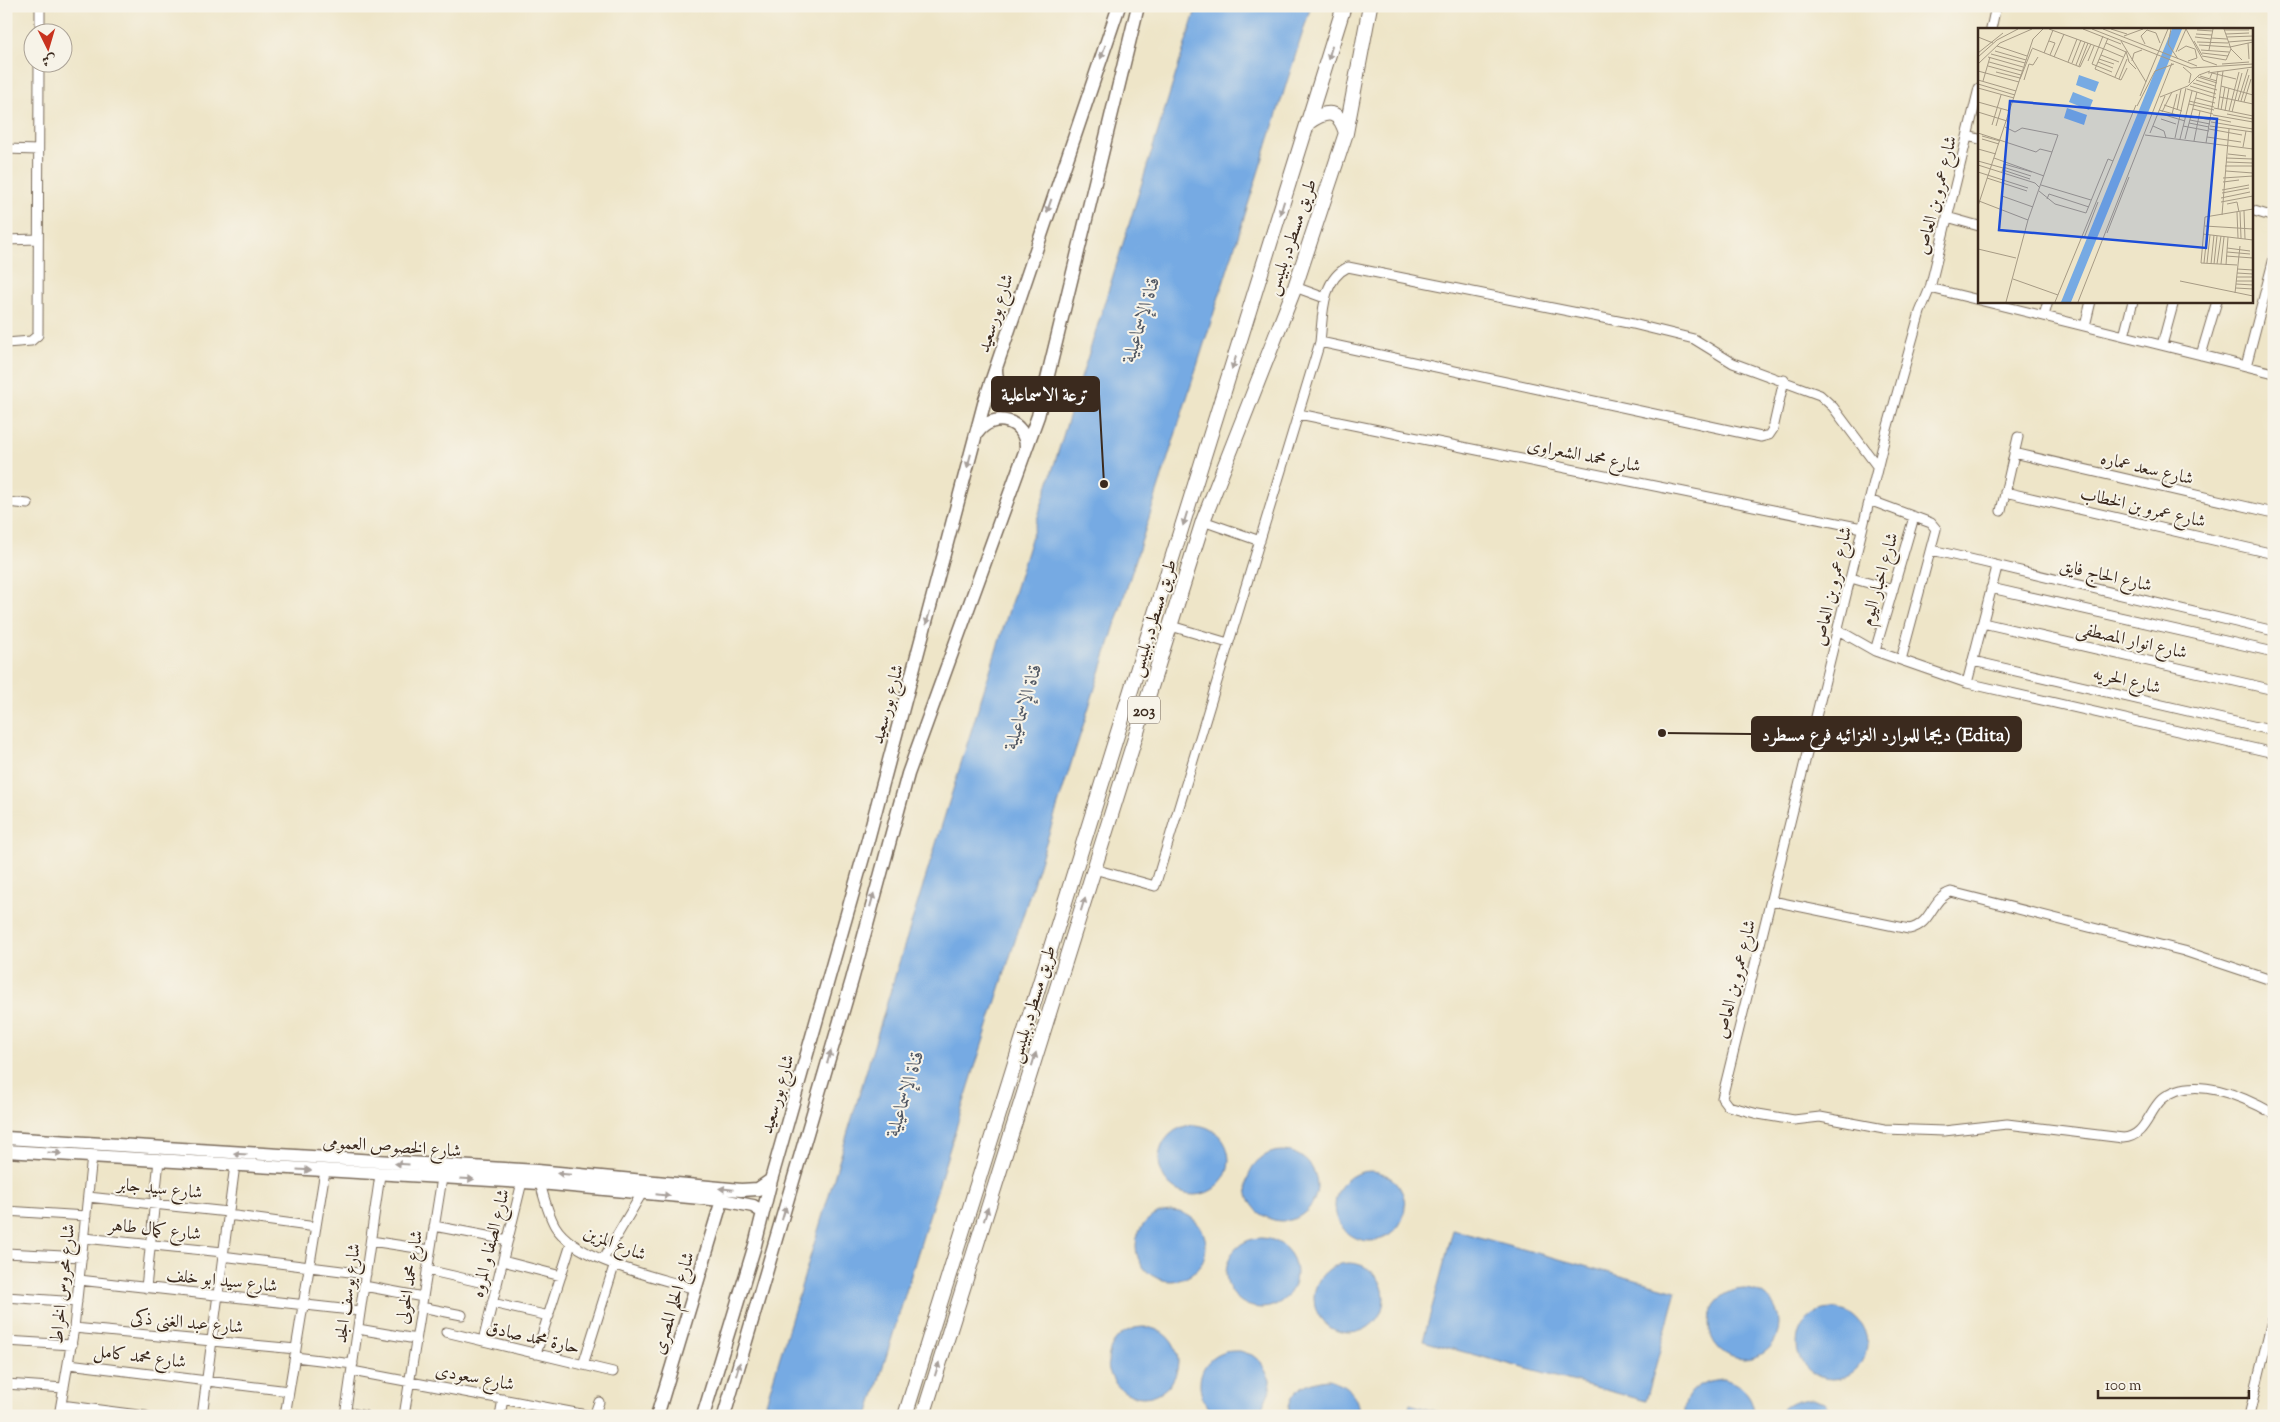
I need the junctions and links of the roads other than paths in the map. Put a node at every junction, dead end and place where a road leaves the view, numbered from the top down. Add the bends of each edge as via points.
1 (40, 6) edge
2 (1119, 6) edge
3 (1138, 6) edge
4 (1344, 6) edge
5 (1370, 6) edge
6 (1996, 6) edge
7 (40, 22) edge
8 (1992, 28) edge
9 (39, 72) edge
10 (1978, 92) edge
11 (1309, 122) junction
12 (1346, 133) junction
13 (1968, 136) junction
14 (1978, 139) edge
15 (6, 149) edge
16 (38, 150) junction
17 (2252, 210) edge
18 (1947, 217) junction
19 (2274, 217) edge
20 (1978, 226) edge
21 (37, 239) junction
22 (6, 240) edge
23 (2274, 258) edge
24 (1295, 288) junction
25 (1930, 288) junction
26 (1325, 298) junction
27 (1978, 299) edge
28 (1998, 302) edge
29 (2048, 302) edge
30 (2091, 302) edge
31 (2134, 302) edge
32 (2174, 302) edge
33 (2217, 302) edge
34 (2021, 306) edge
35 (2044, 316) junction
36 (2085, 326) junction
37 (2124, 336) junction
38 (1320, 342) junction
39 (6, 344) edge
40 (2162, 346) junction
41 (2201, 355) junction
42 (996, 366) junction
43 (2246, 366) junction
44 (2274, 373) edge
45 (1784, 380) junction
46 (1046, 381) junction
47 (1299, 414) junction
48 (976, 435) junction
49 (2018, 437) dead end
50 (1026, 451) junction
51 (2014, 453) junction
52 (1878, 466) junction
53 (2005, 492) junction
54 (1869, 500) junction
55 (6, 502) edge
56 (28, 504) dead end
57 (2001, 511) dead end
58 (2274, 513) edge
59 (1914, 516) junction
60 (1203, 521) junction
61 (1862, 528) junction
62 (1260, 541) junction
63 (1932, 550) junction
64 (2274, 554) edge
65 (1997, 567) junction
66 (1851, 578) junction
67 (1991, 588) junction
68 (1893, 590) junction
69 (1983, 623) junction
70 (1171, 626) junction
71 (1838, 630) junction
72 (2274, 631) edge
73 (1228, 643) junction
74 (1875, 651) junction
75 (2274, 652) edge
76 (1900, 660) junction
77 (1973, 661) junction
78 (1967, 683) junction
79 (2274, 690) edge
80 (2274, 731) edge
81 (2274, 753) edge
82 (1094, 870) junction
83 (1772, 901) junction
84 (2274, 981) edge
85 (2274, 1114) edge
86 (6, 1138) edge
87 (6, 1151) edge
88 (92, 1156) junction
89 (159, 1160) junction
90 (234, 1165) junction
91 (325, 1171) junction
92 (380, 1175) junction
93 (539, 1177) junction
94 (442, 1178) junction
95 (771, 1180) junction
96 (522, 1182) junction
97 (642, 1192) junction
98 (88, 1197) junction
99 (722, 1200) junction
100 (155, 1204) junction
101 (6, 1211) edge
102 (763, 1212) junction
103 (228, 1213) junction
104 (86, 1216) junction
105 (434, 1226) junction
106 (316, 1227) junction
107 (84, 1238) junction
108 (508, 1240) junction
109 (370, 1241) junction
110 (572, 1244) junction
111 (150, 1245) junction
112 (430, 1250) junction
113 (6, 1254) edge
114 (223, 1254) junction
115 (82, 1257) junction
116 (603, 1259) junction
117 (503, 1262) junction
118 (615, 1263) junction
119 (309, 1267) junction
120 (427, 1270) junction
121 (366, 1274) junction
122 (561, 1276) junction
123 (79, 1280) junction
124 (364, 1286) junction
125 (497, 1286) junction
126 (146, 1288) junction
127 (695, 1289) junction
128 (6, 1296) edge
129 (217, 1296) junction
130 (423, 1296) junction
131 (77, 1302) junction
132 (492, 1302) junction
133 (303, 1305) junction
134 (421, 1307) junction
135 (360, 1311) junction
136 (2274, 1312) edge
137 (462, 1315) dead end
138 (548, 1316) junction
139 (74, 1328) junction
140 (358, 1329) junction
141 (446, 1332) dead end
142 (416, 1339) junction
143 (212, 1340) junction
144 (6, 1341) edge
145 (483, 1341) junction
146 (72, 1345) junction
147 (296, 1353) junction
148 (536, 1354) junction
149 (69, 1364) junction
150 (582, 1365) junction
151 (352, 1368) junction
152 (613, 1372) dead end
153 (206, 1381) junction
154 (409, 1382) junction
155 (6, 1384) edge
156 (64, 1388) junction
157 (289, 1391) junction
158 (503, 1399) junction
159 (599, 1402) dead end
160 (61, 1406) junction
161 (346, 1414) edge
162 (59, 1416) edge
163 (146, 1416) edge
164 (202, 1416) edge
165 (285, 1416) edge
166 (365, 1416) edge
167 (404, 1416) edge
168 (500, 1416) edge
169 (593, 1416) edge
170 (658, 1416) edge
171 (702, 1416) edge
172 (724, 1416) edge
173 (905, 1416) edge
174 (923, 1416) edge
175 (2248, 1416) edge

1 - 7 street
2 -> 42 main road, شارع بورسعيد
3 - 46 main road
4 -> 11 main road, طريق مسطرد, بلبيس / 203
5 - 12 main road, طريق مسطرد, بلبيس / 203
6 - 8 street
9 - 16 street
10 - 13 street, شارع عمرو بن العاص
11 - 12 main road via 1326,113 1335,114
11 -> 173 main road, طريق مسطرد, بلبيس / 203
12 - 24 main road, طريق مسطرد, بلبيس / 203
13 - 14 street
13 - 18 street, شارع عمرو بن العاص
15 - 16 street
16 - 21 street
17 - 19 street
18 - 20 street
18 - 25 street, شارع عمرو بن العاص
21 - 22 street
21 - 39 street via 38,335 26,342
23 - 43 street
24 - 26 street
24 - 60 main road, طريق مسطرد, بلبيس / 203
25 - 27 street
25 - 52 street, شارع عمرو بن العاص via 1920,312
26 - 38 street
26 - 45 street via 1333,278 1348,267 1694,339 1734,363
28 - 34 street
29 - 35 street
30 - 36 street
31 - 37 street
32 - 40 street
33 - 41 street
34 - 35 street
35 - 36 street
36 - 37 street
37 - 40 street
38 - 45 street via 1761,437 1769,435 1773,429
38 - 47 street
40 - 41 street
41 - 43 street
42 - 46 main road via 998,382 1010,394 1027,396 1035,393
42 - 48 main road, شارع بورسعيد
43 - 44 street
45 - 52 street via 1828,401
46 - 50 main road
47 - 61 street, شارع محمد الشعراوى
47 - 62 street
48 - 50 main road via 988,423 1004,420 1019,428 1027,443
48 -> 95 main road, شارع بورسعيد via 866,847
49 - 51 street
172 -> 50 main road via 849,989 908,774
51 - 53 street
51 - 58 street, شارع سعد عماره
52 - 54 street, شارع عمرو بن العاص
53 - 57 street
53 - 64 street, شارع عمرو بن الخطاب
54 - 59 street
54 - 61 street, شارع عمرو بن العاص
55 - 56 street
59 - 63 street via 1934,526 1936,534
59 - 68 street, شارع اخبار اليوم
60 - 62 street
60 - 70 main road, طريق مسطرد, بلبيس / 203
61 - 66 street, شارع عمرو بن العاص
62 - 73 street
63 - 65 street, شارع الحاج فايق
63 - 76 street
65 - 67 street
65 - 72 street, شارع الحاج فايق
66 - 68 street
66 - 71 street, شارع عمرو بن العاص
67 - 69 street
67 - 75 street
68 - 74 street, شارع اخبار اليوم
69 - 77 street
69 - 79 street, شارع انوار المصطفى
70 - 73 street
70 - 82 main road, طريق مسطرد, بلبيس / 203
71 - 74 street
71 - 83 street, شارع عمرو بن العاص
73 - 82 street via 1154,886
74 - 76 street
76 - 78 street
77 - 78 street
77 - 80 street, شارع الحريه
78 - 81 street
174 -> 82 main road, طريق مسطرد, بلبيس / 203
83 - 84 street via 1909,929 1924,923 1939,899 1951,892 2184,951
83 - 85 street, شارع عمرو بن العاص via 1723,1094 1724,1103 1728,1106 1785,1119 1820,1118 1884,1129 1944,1130 2006,1124 2122,1138 2141,1129 2161,1100 2173,1092 2201,1089 2233,1093
93 -> 86 main road, شارع الخصوص العمومى
87 -> 88 main road, شارع الخصوص العمومى
88 - 89 main road, شارع الخصوص العمومى
88 - 98 street, شارع محروس الخراط
89 - 90 main road, شارع الخصوص العمومى
89 - 100 street
90 -> 91 main road, شارع الخصوص العمومى
90 - 103 street
91 - 92 main road, شارع الخصوص العمومى
91 - 106 street
92 - 94 main road, شارع الخصوص العمومى
92 - 109 street, شارع يوسف الجد
95 -> 93 main road, شارع الخصوص العمومى via 749,1191
93 - 96 main road, شارع الخصوص العمومى
93 - 97 main road, شارع الخصوص العمومى
93 - 110 street, شارع المزين via 555,1226
94 -> 96 main road, شارع الخصوص العمومى
94 - 105 street, شارع محمد الخولى
95 - 102 main road, شارع بورسعيد
96 - 108 street, شارع الصفا و المروه
97 -> 99 main road, شارع الخصوص العمومى
97 - 116 street
98 - 100 street, شارع سيد جابر
98 - 104 street, شارع محروس الخراط
99 - 102 main road, شارع الخصوص العمومى via 752,1206
99 - 127 main road, شارع الحلم المصرى
100 - 103 street, شارع سيد جابر
100 - 111 street
101 - 104 street
102 - 171 main road, شارع بورسعيد via 751,1261
103 - 106 street, شارع سيد جابر
103 - 114 street
104 - 107 street, شارع محروس الخراط
105 - 108 street
105 - 112 street, شارع محمد الخولى
106 - 119 street
107 - 111 street, شارع كمال طاهر
107 - 115 street, شارع محروس الخراط
108 - 117 street, شارع الصفا و المروه
109 - 112 street
109 - 121 street, شارع يوسف الجد
110 - 116 street, شارع المزين
110 - 122 street
111 - 114 street, شارع كمال طاهر
111 - 126 street
112 - 120 street, شارع محمد الخولى
113 - 115 street
114 - 119 street, شارع كمال طاهر
114 - 129 street
115 - 123 street, شارع محروس الخراط
116 - 118 street, شارع المزين
117 - 122 street
117 - 125 street, شارع الصفا و المروه
118 - 127 street, شارع المزين
118 - 150 street
119 - 121 street, شارع كمال طاهر
119 - 133 street
120 - 125 street
120 - 130 street, شارع محمد الخولى
121 - 124 street, شارع يوسف الجد
122 - 138 street
123 - 126 street, شارع سيد ابو خلف
123 - 131 street, شارع محروس الخراط
124 - 130 street
124 - 135 street, شارع يوسف الجد
125 - 132 street, شارع الصفا و المروه
126 - 129 street, شارع سيد ابو خلف
127 - 170 main road, شارع الحلم المصرى
128 - 131 street
129 - 133 street, شارع سيد ابو خلف
129 - 143 street
130 - 134 street, شارع محمد الخولى
131 - 139 street, شارع محروس الخراط
132 - 138 street
132 - 145 street, شارع الصفا و المروه
133 - 135 street, شارع سيد ابو خلف
133 - 147 street
134 - 137 street
134 - 142 street, شارع محمد الخولى
135 - 140 street, شارع يوسف الجد
136 - 175 street
138 - 148 street
139 - 143 street, شارع عبد الغنى ذكى
139 - 146 street, شارع محروس الخراط
140 - 142 street
140 - 151 street, شارع يوسف الجد
141 - 145 street, حارة محمد صادق
142 - 154 street, شارع محمد الخولى
143 - 147 street, شارع عبد الغنى ذكى
143 - 153 street
144 - 146 street
145 - 148 street, حارة محمد صادق
146 - 149 street, شارع محروس الخراط
147 - 151 street, شارع عبد الغنى ذكى
147 - 157 street
148 - 150 street, حارة محمد صادق
149 - 153 street, شارع محمد كامل
149 - 156 street, شارع محروس الخراط
150 - 152 street, حارة محمد صادق
151 - 154 street, شارع سعودى
151 - 161 street, شارع يوسف الجد
153 - 157 street, شارع محمد كامل
153 - 164 street
154 - 158 street, شارع سعودى
154 - 167 street, شارع محمد الخولى
155 - 156 street
156 - 160 street, شارع محروس الخراط
157 - 165 street
158 - 168 street
158 - 169 street, شارع سعودى
159 - 169 street
160 - 162 street, شارع محروس الخراط
160 - 163 street
161 - 166 street

